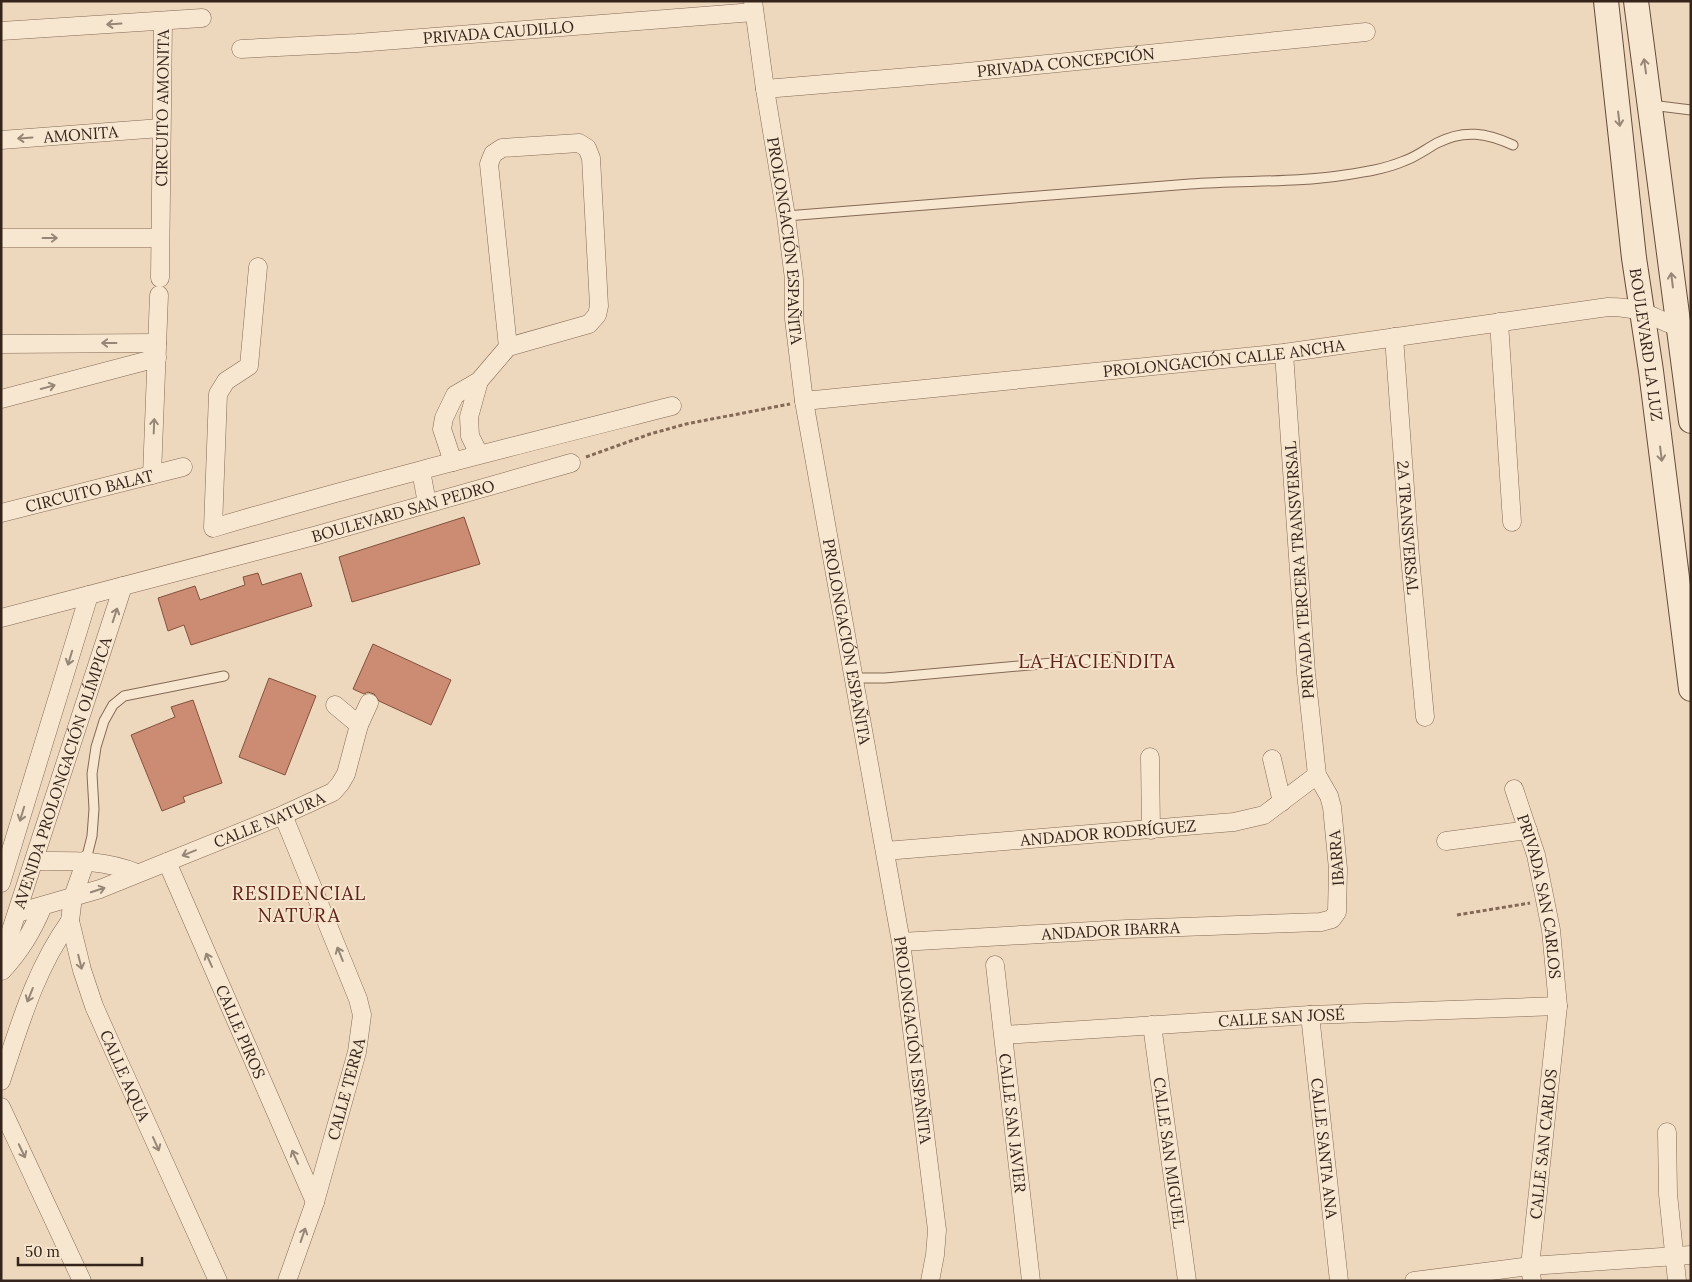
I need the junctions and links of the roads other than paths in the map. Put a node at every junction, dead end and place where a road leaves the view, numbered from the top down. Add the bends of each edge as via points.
1 (1606, 1) edge
2 (1636, 1) edge
3 (754, 6) edge
4 (202, 18) dead end
5 (163, 21) junction
6 (1, 31) edge
7 (1366, 32) dead end
8 (241, 49) dead end
9 (765, 88) junction
10 (1650, 105) junction
11 (1691, 110) edge
12 (161, 128) junction
13 (1, 140) edge
14 (1513, 145) dead end
15 (786, 216) junction
16 (1, 238) edge
17 (160, 238) junction
18 (258, 267) dead end
19 (159, 287) joint
20 (1642, 312) junction
21 (1499, 322) junction
22 (1685, 329) edge
23 (1394, 337) junction
24 (1, 344) edge
25 (508, 347) junction
26 (157, 350) junction
27 (1284, 353) junction
28 (479, 381) junction
29 (1, 399) edge
30 (804, 401) junction
31 (672, 406) dead end
32 (1691, 421) edge
33 (479, 454) junction
34 (453, 462) junction
35 (571, 463) road end
36 (183, 467) dead end
37 (421, 471) junction
38 (152, 475) junction
39 (427, 503) junction
40 (1, 512) edge
41 (1512, 522) dead end
42 (123, 586) junction
43 (89, 595) junction
44 (1, 618) edge
45 (1119, 657) dead end
46 (224, 676) dead end
47 (854, 678) junction
48 (1691, 689) edge
49 (369, 703) dead end
50 (335, 705) dead end
51 (1425, 717) dead end
52 (359, 725) junction
53 (1150, 757) dead end
54 (1272, 758) dead end
55 (36, 770) junction
56 (61, 778) junction
57 (1320, 780) junction
58 (1514, 788) dead end
59 (1282, 802) junction
60 (283, 815) junction
61 (1151, 830) junction
62 (1528, 830) junction
63 (1446, 841) dead end
64 (886, 851) junction
65 (86, 860) junction
66 (34, 861) junction
67 (167, 862) junction
68 (136, 873) junction
69 (1, 883) edge
70 (73, 897) junction
71 (43, 906) junction
72 (17, 913) junction
73 (70, 921) junction
74 (1320, 922) joint
75 (901, 942) junction
76 (1, 961) edge
77 (996, 965) dead end
78 (1, 972) edge
79 (1558, 1006) junction
80 (1310, 1015) junction
81 (1152, 1025) junction
82 (1004, 1035) junction
83 (1, 1081) edge
84 (1, 1107) edge
85 (1667, 1132) dead end
86 (315, 1202) junction
87 (1683, 1256) edge
88 (1531, 1273) edge
89 (82, 1281) edge
90 (218, 1281) edge
91 (287, 1281) edge
92 (930, 1281) edge
93 (1031, 1281) edge
94 (1187, 1281) edge
95 (1339, 1281) edge
96 (1414, 1281) edge
97 (1678, 1281) edge

1 -> 20 main road, BOULEVARD LA LUZ
10 -> 2 main road, BOULEVARD LA LUZ
3 - 8 street, PRIVADA CAUDILLO via 357,43
3 - 9 street, PROLONGACIÓN ESPAÑITA
4 - 5 street
5 -> 6 street, CIRCUITO AMONITA
5 - 12 street, CIRCUITO AMONITA
7 - 9 street, PRIVADA CONCEPCIÓN via 967,72
9 - 15 street, PROLONGACIÓN ESPAÑITA
10 - 11 lane
22 -> 10 main road, BOULEVARD LA LUZ
12 -> 13 street, AMONITA
12 - 17 street, CIRCUITO AMONITA
14 - 15 lane via 1494,136 1475,134 1439,142 1385,168 1344,175
15 - 30 street, PROLONGACIÓN ESPAÑITA
16 -> 17 street
17 - 19 street, CIRCUITO AMONITA
18 - 37 street, BOULEVARD SAN PEDRO via 249,366 226,382 218,394 213,528
19 - 26 street, CIRCUITO BALAT
20 - 21 street, PROLONGACIÓN CALLE ANCHA via 1608,307
20 - 22 street, PROLONGACIÓN CALLE ANCHA
20 -> 48 main road, BOULEVARD LA LUZ
21 - 23 street, PROLONGACIÓN CALLE ANCHA
21 - 41 street
22 - 32 main road, BOULEVARD LA LUZ
23 - 27 street, PROLONGACIÓN CALLE ANCHA
23 - 51 street, 2A TRANSVERSAL
26 -> 24 street
25 - 25 street via 589,324 597,315 591,158 587,148 578,143 502,148 493,154 489,164
25 - 28 street
29 -> 26 street
38 -> 26 street, CIRCUITO BALAT
27 - 30 street, PROLONGACIÓN CALLE ANCHA
27 - 57 street, PRIVADA TERCERA TRANSVERSAL via 1306,673
28 - 33 street via 469,416 470,436
28 - 34 street via 455,395 444,418 442,429
30 - 47 street, PROLONGACIÓN ESPAÑITA
31 - 33 street, BOULEVARD SAN PEDRO
33 - 34 street, BOULEVARD SAN PEDRO
34 - 37 street, BOULEVARD SAN PEDRO
35 - 39 street, BOULEVARD SAN PEDRO
36 - 38 street
37 - 39 street
38 - 40 street, CIRCUITO BALAT
39 - 42 street, BOULEVARD SAN PEDRO
42 - 43 street, BOULEVARD SAN PEDRO
56 -> 42 street, AVENIDA PROLONGACIÓN OLÍMPICA
43 - 44 street, BOULEVARD SAN PEDRO
43 -> 55 street, AVENIDA PROLONGACIÓN OLÍMPICA
45 - 47 lane
46 - 65 lane via 124,696 113,705 98,738 92,774 92,836
47 - 64 street, PROLONGACIÓN ESPAÑITA
49 - 52 street, CALLE NATURA
50 - 52 street
52 - 60 street, CALLE NATURA via 346,774 340,784 333,792
53 - 61 street
54 - 59 street
55 - 56 street
55 -> 69 street, AVENIDA PROLONGACIÓN OLÍMPICA
56 - 66 street, AVENIDA PROLONGACIÓN OLÍMPICA
57 - 59 street, ANDADOR RODRÍGUEZ
57 - 74 street, IBARRA via 1332,807 1338,903 1332,919
58 - 62 street, PRIVADA SAN CARLOS
59 - 61 street, ANDADOR RODRÍGUEZ via 1264,815 1234,822
60 -> 67 street, CALLE NATURA
86 -> 60 street, CALLE TERRA via 357,1052 362,1014
61 - 64 street, ANDADOR RODRÍGUEZ
62 - 63 street
62 - 79 street, PRIVADA SAN CARLOS via 1536,855 1553,948
64 - 75 street, PROLONGACIÓN ESPAÑITA
65 - 66 street
65 - 68 street via 120,866
65 - 70 street, CALLE AQUA
66 - 72 street, AVENIDA PROLONGACIÓN OLÍMPICA
67 - 68 street, CALLE NATURA
86 -> 67 street, CALLE PIROS
70 -> 68 street, CALLE NATURA via 100,890
70 - 71 street, CALLE NATURA
70 - 73 street, CALLE AQUA
71 - 72 street, CALLE NATURA
71 - 78 street via 24,945
72 - 76 street, AVENIDA PROLONGACIÓN OLÍMPICA
73 -> 83 street via 45,961 29,997
73 -> 90 street, CALLE AQUA via 94,1006
74 - 75 street, ANDADOR IBARRA
75 - 92 street, PROLONGACIÓN ESPAÑITA via 937,1230
77 - 82 street, CALLE SAN JAVIER
79 - 80 street, CALLE SAN JOSÉ
79 - 88 street, CALLE SAN CARLOS
80 - 81 street, CALLE SAN JOSÉ
80 - 95 street, CALLE SANTA ANA
81 - 82 street, CALLE SAN JOSÉ
81 - 94 street, CALLE SAN MIGUEL
82 - 93 street, CALLE SAN JAVIER
84 -> 89 street
85 - 87 street via 1668,1194
91 -> 86 street, CALLE TERRA
87 - 88 street
87 - 97 street
88 - 96 street

